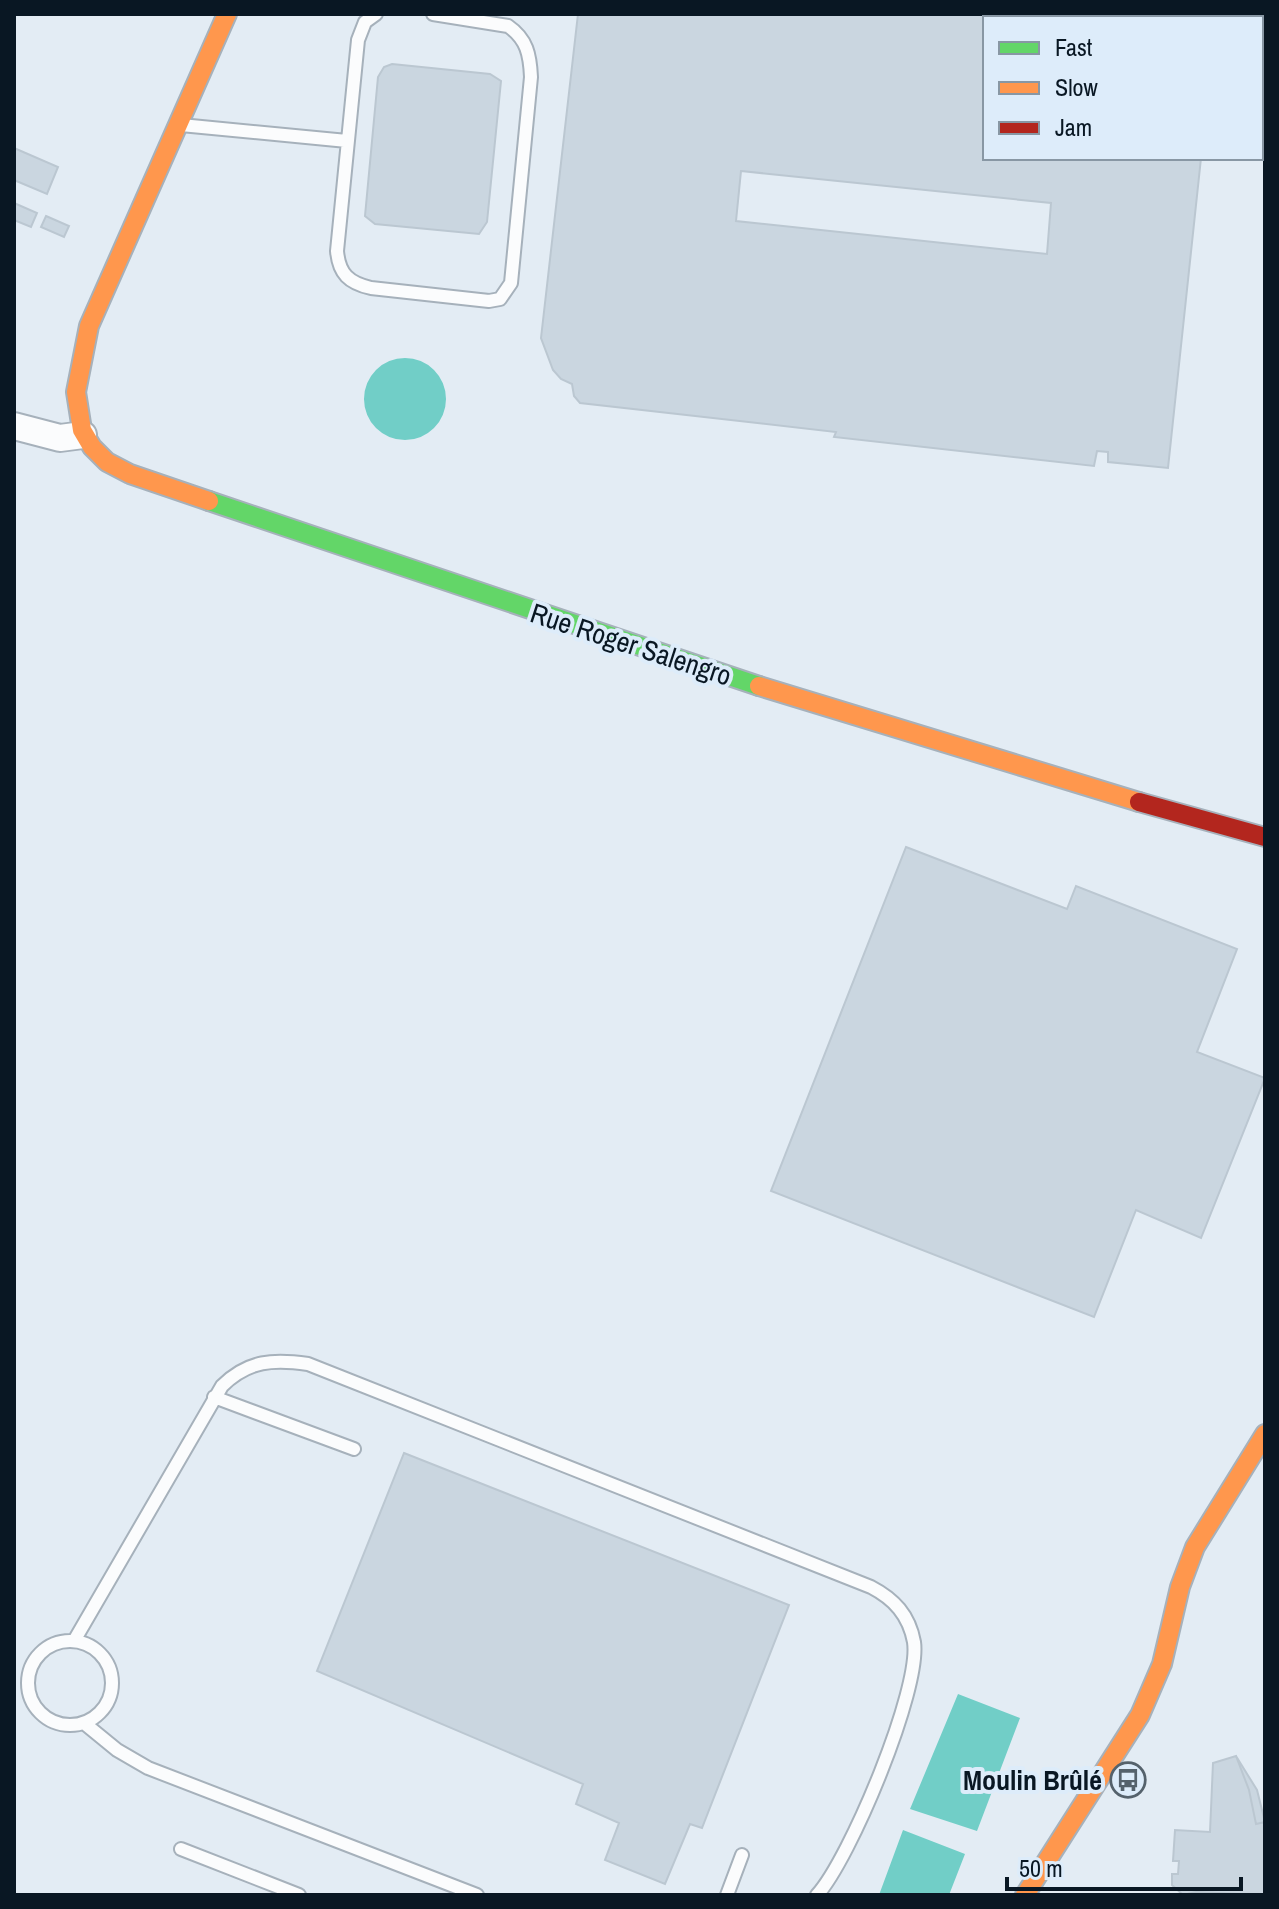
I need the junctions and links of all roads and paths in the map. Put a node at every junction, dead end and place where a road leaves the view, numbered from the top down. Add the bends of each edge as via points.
1 (227, 14) edge
2 (376, 14) edge
3 (433, 14) edge
4 (178, 124) junction
5 (347, 141) junction
6 (14, 426) edge
7 (83, 435) junction
8 (1265, 837) edge
9 (214, 1397) junction
10 (1265, 1434) edge
11 (354, 1449) dead end
12 (74, 1641) junction
13 (84, 1723) junction
14 (181, 1849) dead end
15 (742, 1855) dead end
16 (299, 1895) edge
17 (477, 1895) edge
18 (727, 1895) edge
19 (817, 1895) edge
20 (1025, 1895) edge

1 - 4 street
2 - 5 lane via 365,22 358,40
3 - 5 lane via 508,26 529,53 531,77 507,293 500,299 475,301 371,288 347,279 337,251
4 - 5 lane
4 - 7 street via 89,326 77,385
6 - 7 street via 60,438
7 - 8 street, Rue Roger Salengro via 100,458 118,469 429,578 959,750
9 - 11 lane
9 - 12 lane
9 - 19 lane via 231,1377 254,1364 308,1364 871,1587 895,1603 914,1641 910,1691 842,1858
10 - 20 street via 1195,1547 1162,1664 1140,1715
12 - 13 lane via 102,1656 112,1678 108,1702
12 - 13 lane via 40,1654 29,1688 35,1705 48,1718 65,1725
13 - 17 lane via 148,1768
14 - 16 lane
15 - 18 lane

